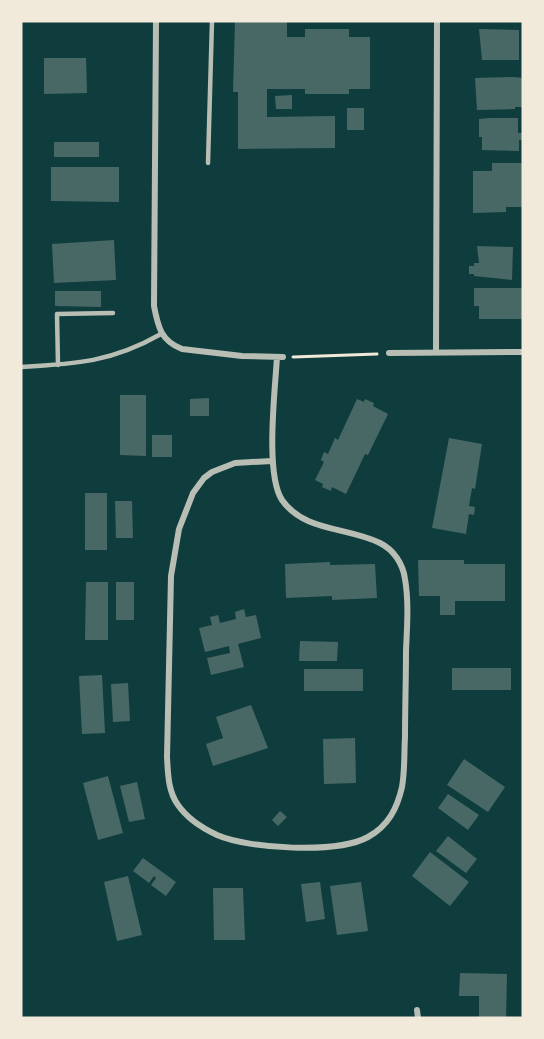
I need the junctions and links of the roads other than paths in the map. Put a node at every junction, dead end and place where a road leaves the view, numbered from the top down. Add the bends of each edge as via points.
1 (156, 21) edge
2 (212, 21) edge
3 (437, 21) edge
4 (208, 163) dead end
5 (113, 314) dead end
6 (161, 334) junction
7 (436, 352) junction
8 (523, 352) edge
9 (389, 353) road end
10 (58, 365) junction
11 (21, 367) edge
12 (272, 461) junction
13 (417, 1010) dead end
14 (418, 1018) edge

1 - 6 street via 154,306
2 - 4 lane
3 - 7 street
5 - 10 lane via 57,314
6 - 10 lane via 116,355
6 - 12 street via 182,349 280,357
7 - 8 street
7 - 9 street
10 - 11 lane
12 - 12 street via 278,493 290,509 316,524 383,544 398,559 405,579 401,790 389,820 349,845 287,847 230,840 189,817 176,803 170,786 167,757 171,576 179,529 193,493 212,472 235,464
13 - 14 street

